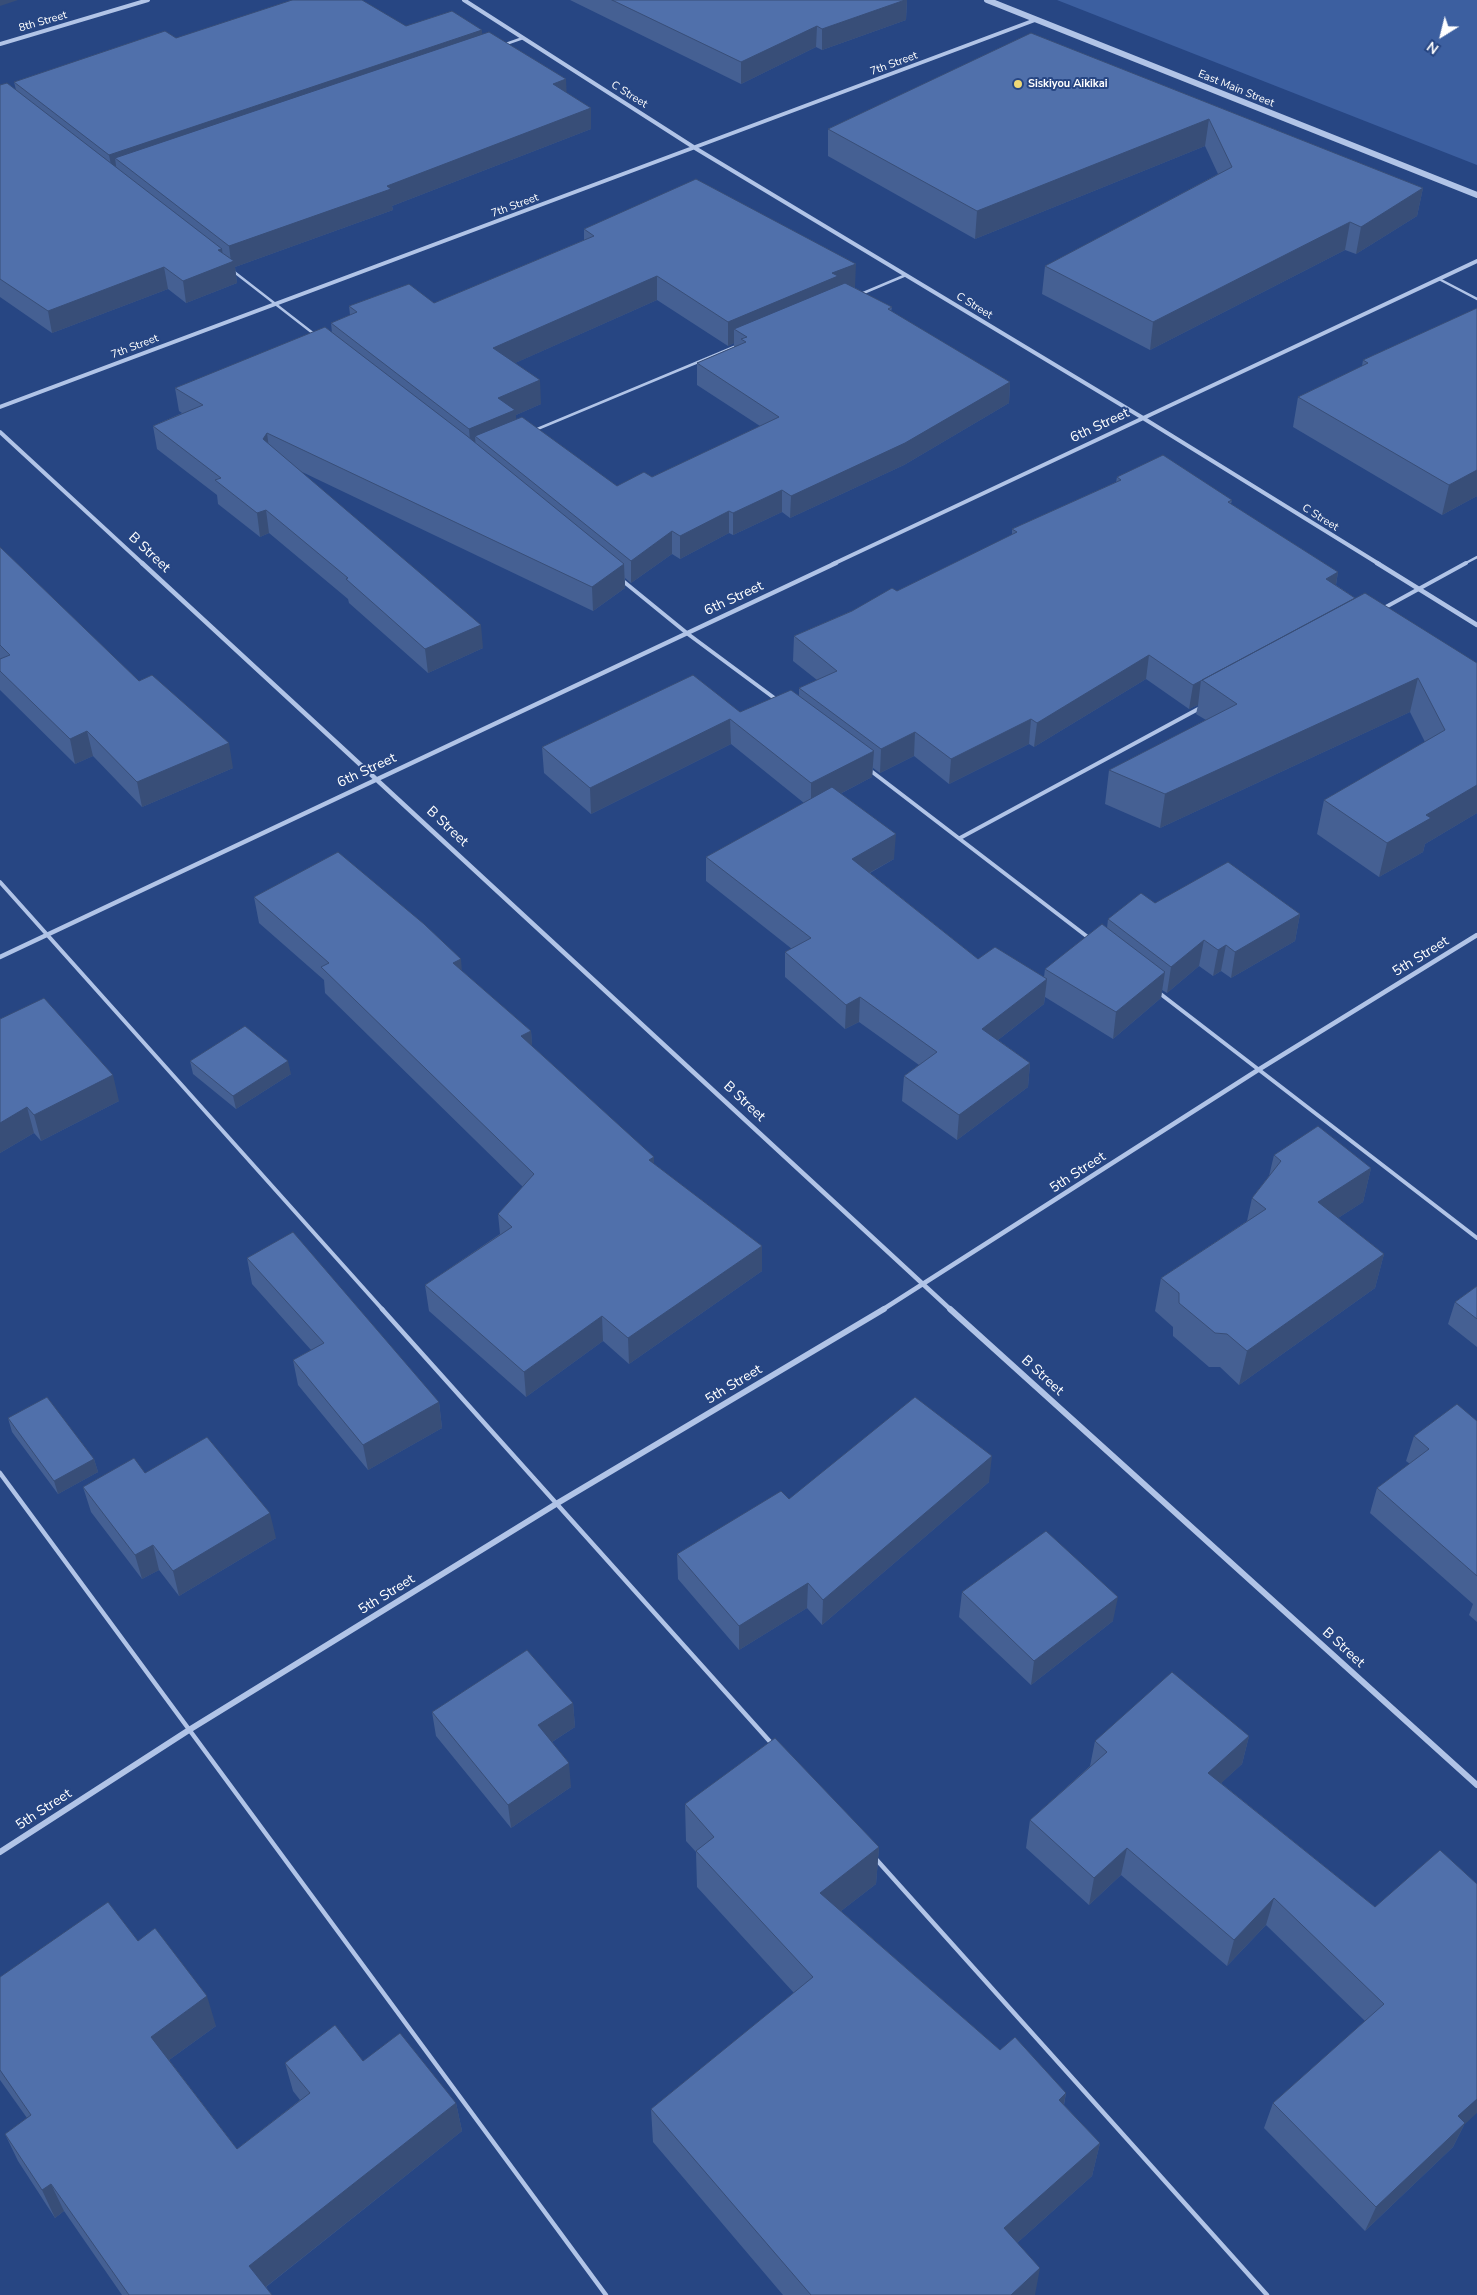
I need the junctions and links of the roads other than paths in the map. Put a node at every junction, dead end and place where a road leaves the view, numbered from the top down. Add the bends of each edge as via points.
1 (148, 0) edge
2 (464, 0) edge
3 (987, 0) edge
4 (1035, 20) junction
5 (522, 38) junction
6 (0, 44) edge
7 (494, 48) edge
8 (695, 148) junction
9 (1477, 195) edge
10 (1477, 261) edge
11 (229, 268) edge
12 (906, 275) junction
13 (1439, 279) junction
14 (860, 294) edge
15 (1477, 299) edge
16 (276, 304) junction
17 (315, 335) edge
18 (743, 344) edge
19 (0, 407) edge
20 (1143, 418) junction
21 (534, 430) edge
22 (0, 432) edge
23 (1477, 557) edge
24 (618, 577) edge
25 (1419, 589) junction
26 (1375, 613) edge
27 (1477, 625) edge
28 (688, 634) junction
29 (781, 704) edge
30 (1202, 706) edge
31 (867, 768) edge
32 (378, 779) junction
33 (960, 838) junction
34 (0, 882) edge
35 (47, 935) junction
36 (1477, 935) edge
37 (1094, 942) edge
38 (0, 957) edge
39 (1156, 990) edge
40 (1258, 1070) junction
41 (1477, 1238) edge
42 (924, 1285) junction
43 (0, 1473) edge
44 (556, 1504) junction
45 (189, 1730) junction
46 (776, 1748) edge
47 (1477, 1785) edge
48 (869, 1851) edge
49 (0, 1852) edge
50 (606, 2295) edge
51 (1267, 2295) edge

1 - 6 street, 8th Street
2 - 5 street, C Street
3 - 4 street, East Main Street
4 - 8 street, 7th Street
4 - 9 street, East Main Street
5 - 7 lane
5 - 8 street, C Street
8 - 12 street, C Street
8 - 16 street, 7th Street
10 - 13 street, 6th Street
11 - 16 lane
12 - 14 lane
12 - 20 street, C Street
13 - 15 lane
13 - 20 street, 6th Street
16 - 17 lane
16 - 19 street, 7th Street
18 - 21 lane
20 - 25 street, C Street
20 - 28 street, 6th Street
22 - 32 street, B Street
23 - 25 lane
24 - 28 lane
25 - 26 lane
25 - 27 street, C Street
28 - 29 lane
28 - 32 street, 6th Street
30 - 33 lane
31 - 33 lane
32 - 35 street, 6th Street
32 - 42 street, B Street
33 - 37 lane
34 - 35 lane
35 - 38 street, 6th Street
35 - 44 lane
36 - 40 street, 5th Street
39 - 40 lane
40 - 41 lane
40 - 42 street, 5th Street
42 - 44 street, 5th Street
42 - 47 street, B Street
43 - 45 lane
44 - 45 street, 5th Street
44 - 46 lane
45 - 49 street, 5th Street
45 - 50 lane
48 - 51 lane

